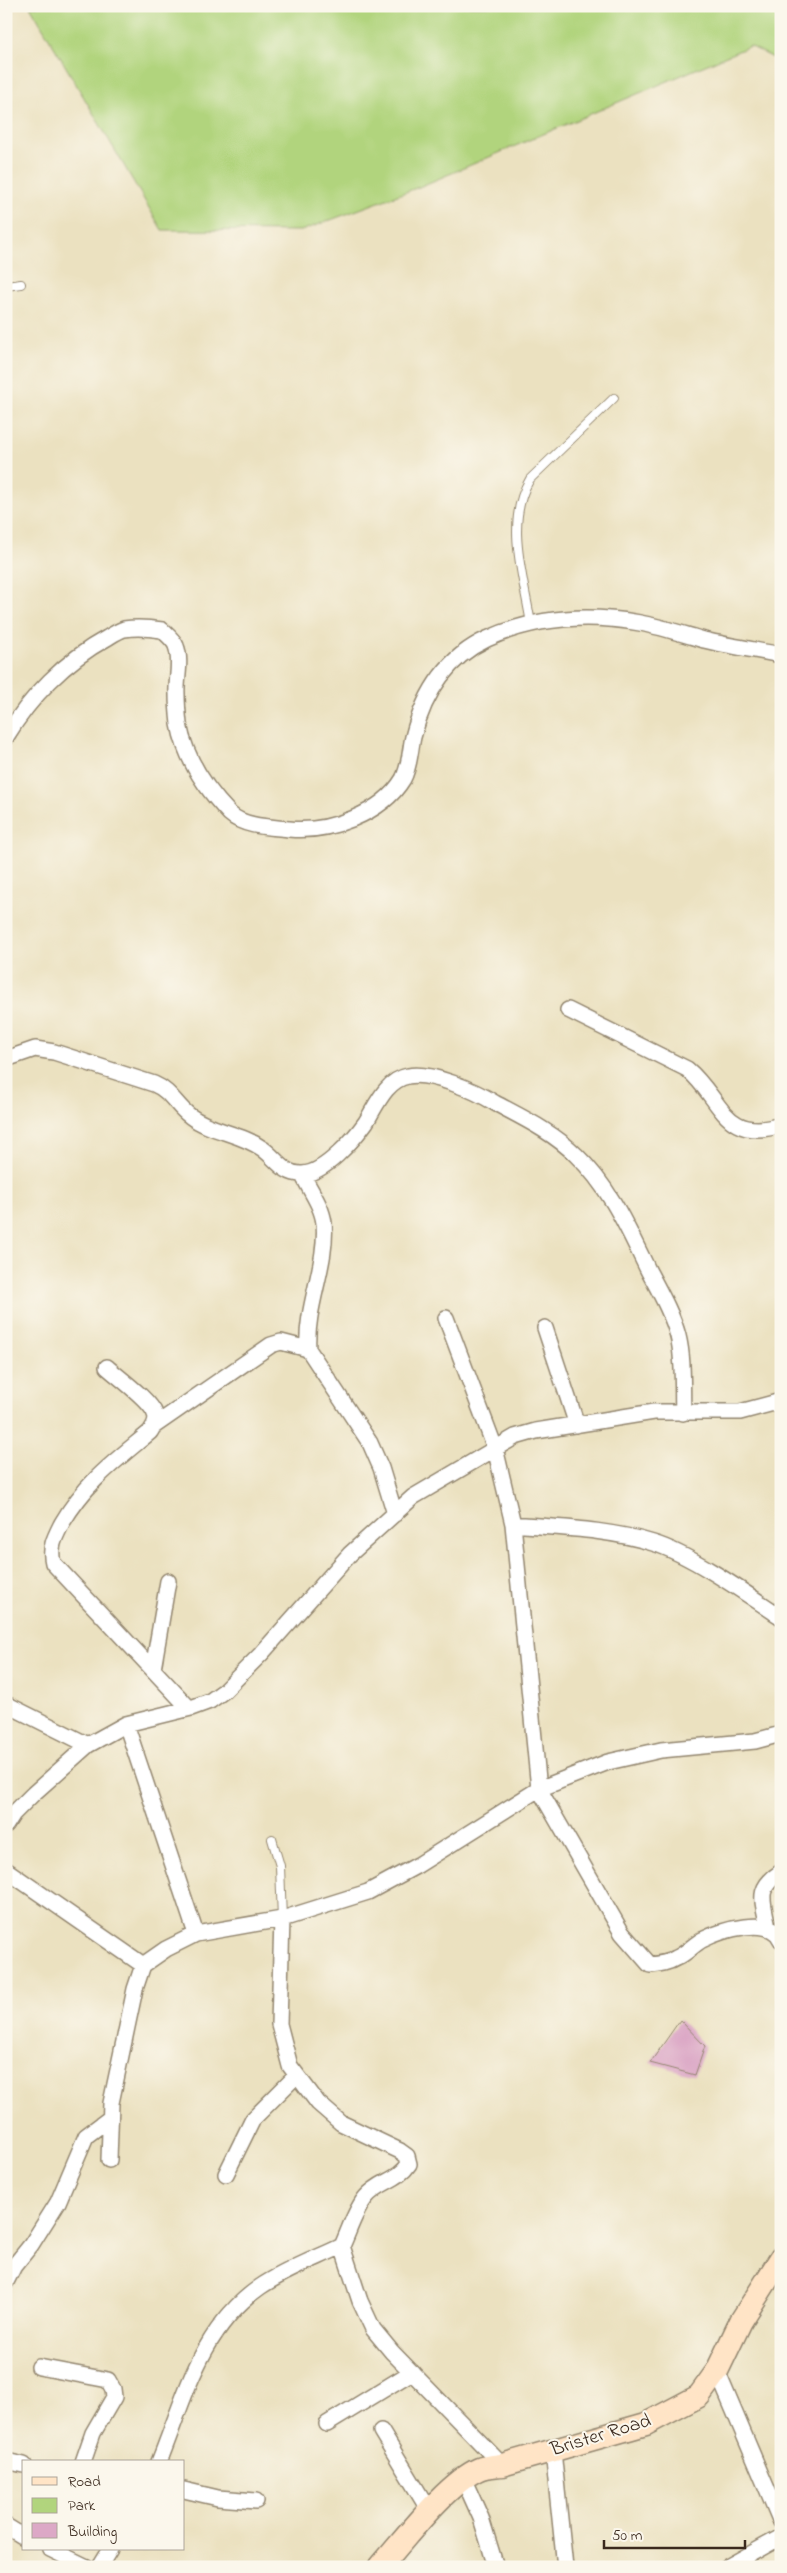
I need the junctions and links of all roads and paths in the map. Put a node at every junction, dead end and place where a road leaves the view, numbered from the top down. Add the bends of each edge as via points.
1 (21, 284) dead end
2 (6, 286) edge
3 (614, 398) dead end
4 (531, 624) junction
5 (781, 655) edge
6 (6, 737) edge
7 (568, 1010) dead end
8 (6, 1059) edge
9 (781, 1125) edge
10 (302, 1174) junction
11 (446, 1318) dead end
12 (546, 1328) dead end
13 (308, 1349) junction
14 (107, 1367) dead end
15 (781, 1401) edge
16 (683, 1412) junction
17 (576, 1425) junction
18 (154, 1426) junction
19 (495, 1448) junction
20 (395, 1514) junction
21 (513, 1524) junction
22 (168, 1581) dead end
23 (781, 1617) edge
24 (152, 1669) junction
25 (6, 1704) edge
26 (189, 1708) junction
27 (126, 1724) junction
28 (781, 1734) edge
29 (88, 1744) junction
30 (539, 1789) junction
31 (6, 1825) edge
32 (272, 1839) dead end
33 (6, 1870) edge
34 (781, 1872) edge
35 (282, 1919) junction
36 (768, 1927) junction
37 (196, 1934) junction
38 (781, 1940) edge
39 (143, 1965) junction
40 (296, 2076) junction
41 (110, 2118) junction
42 (109, 2160) dead end
43 (226, 2174) dead end
44 (342, 2246) junction
45 (781, 2258) edge
46 (6, 2282) edge
47 (39, 2367) dead end
48 (717, 2371) junction
49 (412, 2372) junction
50 (327, 2424) dead end
51 (381, 2430) dead end
52 (553, 2451) junction
53 (84, 2460) edge
54 (160, 2460) edge
55 (6, 2461) edge
56 (22, 2465) edge
57 (502, 2466) junction
58 (463, 2478) junction
59 (185, 2490) edge
60 (256, 2501) dead end
61 (430, 2512) junction
62 (781, 2522) edge
63 (6, 2526) edge
64 (22, 2536) edge
65 (781, 2537) edge
66 (52, 2550) edge
67 (109, 2550) edge
68 (88, 2567) edge
69 (99, 2567) edge
70 (380, 2567) edge
71 (496, 2567) edge
72 (566, 2567) edge
73 (728, 2567) edge

1 - 2 lane
3 - 4 lane via 530,479 522,492 517,534
4 - 5 street via 584,618 640,623
4 - 6 street via 486,640 459,656 442,672 414,736 404,778 390,796 364,815 334,824 294,830 258,826 233,817 212,793 186,750 176,692 179,670 176,646 162,630 143,627 122,630 84,650 47,684
7 - 9 street via 687,1068 699,1078 734,1124 753,1130
8 - 10 street via 35,1049 54,1052 154,1084 166,1089 189,1116 250,1141 264,1149 288,1172
10 - 13 street via 324,1223 307,1333
10 - 16 street via 313,1172 336,1156 364,1124 386,1090 396,1080 409,1075 431,1078 486,1097 551,1134 576,1154 602,1185 621,1214 669,1312 678,1337
11 - 19 street
12 - 17 street
13 - 18 street via 281,1342 271,1345
13 - 20 street via 370,1443
14 - 18 street via 152,1409
15 - 16 street via 740,1412
16 - 17 street via 654,1412
17 - 19 street via 514,1437
18 - 24 street via 90,1482 76,1499 53,1540 50,1554 53,1563
19 - 20 street via 413,1497
19 - 21 street
20 - 26 street via 350,1554 224,1691 210,1701
21 - 23 street via 613,1533 654,1543 685,1557
21 - 30 street
22 - 24 street
24 - 26 street
25 - 29 street
26 - 27 street
27 - 29 street
27 - 37 street
28 - 30 street via 756,1742 633,1756 608,1762
29 - 31 street via 33,1794
30 - 35 street via 368,1892
30 - 36 street via 622,1933 650,1965 678,1958 702,1940 753,1925
32 - 35 lane via 280,1866
33 - 39 street
34 - 36 street via 763,1886
35 - 37 street
35 - 40 street via 279,2024 290,2066
36 - 38 street via 779,1934
37 - 39 street
39 - 41 street via 135,1989
40 - 43 street via 252,2119
40 - 44 street via 318,2103 341,2123 407,2156 409,2164 402,2175 381,2184 366,2196
41 - 42 street
41 - 46 street via 86,2136 51,2215
44 - 49 street via 360,2301 373,2328
44 - 54 street via 260,2287 228,2315 206,2344 189,2380
45 - 48 street, Brister Road via 741,2321
47 - 53 street via 108,2380 113,2389 114,2397 92,2433
48 - 52 street, Brister Road via 698,2396 646,2424
48 - 62 street
49 - 50 street
49 - 57 street
51 - 61 street
52 - 57 street, Brister Road
52 - 72 street
55 - 56 street
57 - 58 street, Brister Road via 481,2468
58 - 61 street, Brister Road
58 - 71 street via 481,2518
59 - 60 street via 218,2498
61 - 70 street, Brister Road
63 - 64 street
65 - 73 street
66 - 68 street
67 - 69 street

